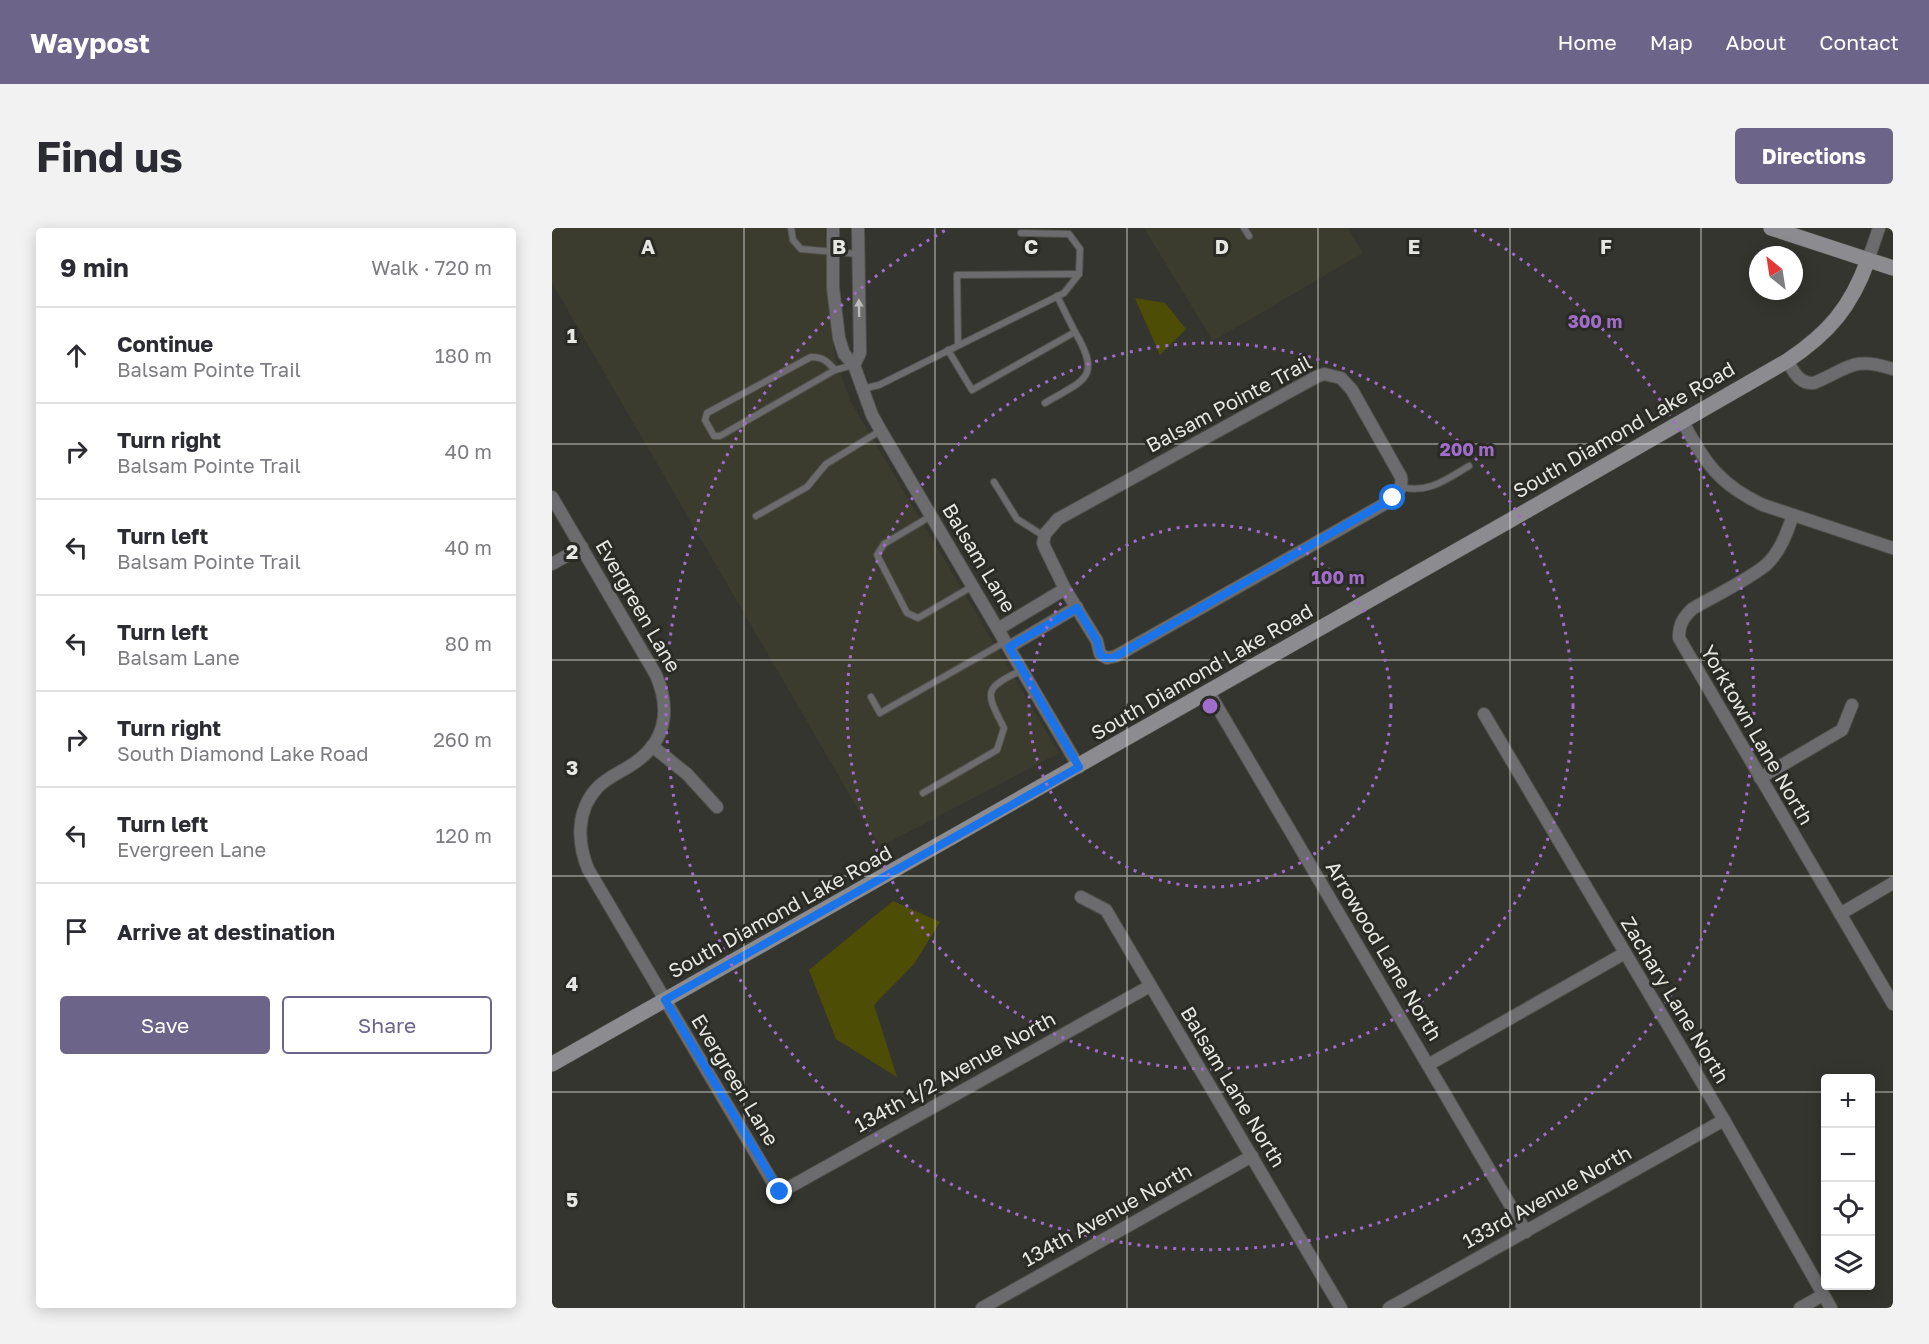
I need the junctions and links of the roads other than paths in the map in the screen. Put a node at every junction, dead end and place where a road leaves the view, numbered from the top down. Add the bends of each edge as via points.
1 (791, 228) edge
2 (833, 228) edge
3 (858, 228) edge
4 (1244, 228) edge
5 (1771, 228) edge
6 (1879, 228) edge
7 (1021, 233) dead end
8 (1249, 236) dead end
9 (833, 252) junction
10 (858, 254) junction
11 (1868, 260) junction
12 (1893, 268) edge
13 (1079, 274) junction
14 (1057, 296) junction
15 (1075, 332) junction
16 (958, 345) junction
17 (948, 350) junction
18 (1787, 361) junction
19 (854, 365) junction
20 (1893, 369) edge
21 (835, 370) junction
22 (862, 389) junction
23 (1045, 403) dead end
24 (1682, 422) junction
25 (881, 431) junction
26 (1469, 466) dead end
27 (994, 482) dead end
28 (1402, 487) junction
29 (552, 497) edge
30 (1793, 515) junction
31 (756, 516) dead end
32 (931, 516) junction
33 (1044, 536) junction
34 (582, 547) junction
35 (1893, 548) edge
36 (552, 564) edge
37 (973, 586) junction
38 (1065, 589) junction
39 (1077, 608) junction
40 (998, 629) junction
41 (1007, 644) junction
42 (1023, 670) junction
43 (1208, 692) junction
44 (871, 697) dead end
45 (1852, 705) dead end
46 (1484, 714) dead end
47 (652, 746) junction
48 (1079, 767) junction
49 (1760, 778) junction
50 (923, 793) dead end
51 (717, 807) dead end
52 (1893, 883) edge
53 (1081, 897) dead end
54 (1840, 914) junction
55 (1625, 953) junction
56 (1150, 986) junction
57 (665, 1000) junction
58 (1893, 1004) edge
59 (552, 1064) edge
60 (1428, 1065) junction
61 (1724, 1120) junction
62 (1252, 1156) junction
63 (780, 1192) joint
64 (1526, 1232) junction
65 (1823, 1295) junction
66 (982, 1308) edge
67 (1341, 1308) edge
68 (1389, 1308) edge
69 (1800, 1308) edge
70 (1831, 1308) edge

1 - 9 lane via 793,240 801,249
2 - 9 street, Balsam Lane
3 - 10 street, Balsam Lane
4 - 8 lane
5 - 11 street
6 - 11 street
7 - 13 lane via 1069,234 1080,249
9 - 10 lane
9 - 19 street, Balsam Lane via 839,338 844,354
19 -> 10 street, Balsam Lane via 860,353
11 - 12 street
11 - 18 street, South Diamond Lake Road via 1850,302 1835,322
13 - 14 lane
13 - 16 lane via 957,275
14 - 15 lane
14 - 16 lane
15 - 17 lane via 972,390
15 - 23 lane via 1089,361 1088,372 1084,379
16 - 17 lane
17 - 22 lane via 879,385
18 - 20 street via 1798,378 1808,384 1852,364
18 - 24 street, South Diamond Lake Road
19 - 21 lane
19 - 22 street, Balsam Lane
21 - 21 lane via 720,436 714,436 705,420 707,413 811,357 827,361
22 - 25 street, Balsam Lane
24 - 30 street via 1713,471 1728,485 1763,505
24 - 43 street, South Diamond Lake Road
25 - 31 lane via 826,464 807,487
25 - 32 street, Balsam Lane
26 - 28 lane via 1429,488
27 - 33 lane via 1017,519
28 - 33 street, Balsam Pointe Trail via 1398,470 1353,390 1341,378 1324,374 1058,519
28 - 39 street via 1388,502 1113,658 1100,654 1097,641
29 - 34 street, Evergreen Lane
30 - 35 street
30 - 49 street, Yorktown Lane North via 1779,550 1766,564 1692,609 1679,628 1683,648
32 - 37 street, Balsam Lane
32 - 37 lane via 884,544 877,555 907,612 918,618
33 - 38 street via 1045,548
34 - 36 street
34 - 47 street, Evergreen Lane via 663,690 663,724
37 - 40 street, Balsam Lane
38 - 39 street
38 - 40 street
39 - 41 street
40 - 41 street, Balsam Lane
41 - 42 street, Balsam Lane
41 - 44 lane via 880,713
42 - 48 street, Balsam Lane
42 - 50 lane via 999,681 991,692 990,701 1004,728 998,750
43 - 48 street, South Diamond Lake Road
43 - 60 street, Arrowood Lane North
45 - 49 street via 1842,730
46 - 55 street, Zachary Lane North
47 - 51 street via 687,774
47 - 57 street, Evergreen Lane via 597,788 587,803 579,837 588,869
48 - 57 street, South Diamond Lake Road
49 - 54 street, Yorktown Lane North
52 - 54 street
53 - 56 street, Balsam Lane North via 1106,910
54 - 58 street, Yorktown Lane North
55 - 60 street
55 - 61 street, Zachary Lane North
56 - 62 street, Balsam Lane North
56 - 63 street, 134th 1/2 Avenue North
57 - 59 street, South Diamond Lake Road
57 - 63 street, Evergreen Lane
60 - 64 street, Arrowood Lane North
61 - 64 street, 133rd Avenue North
61 - 65 street, Zachary Lane North
62 - 66 street, 134th Avenue North
62 - 67 street, Balsam Lane North
64 - 68 street, 133rd Avenue North
65 - 69 street
65 - 70 street, Zachary Lane North

